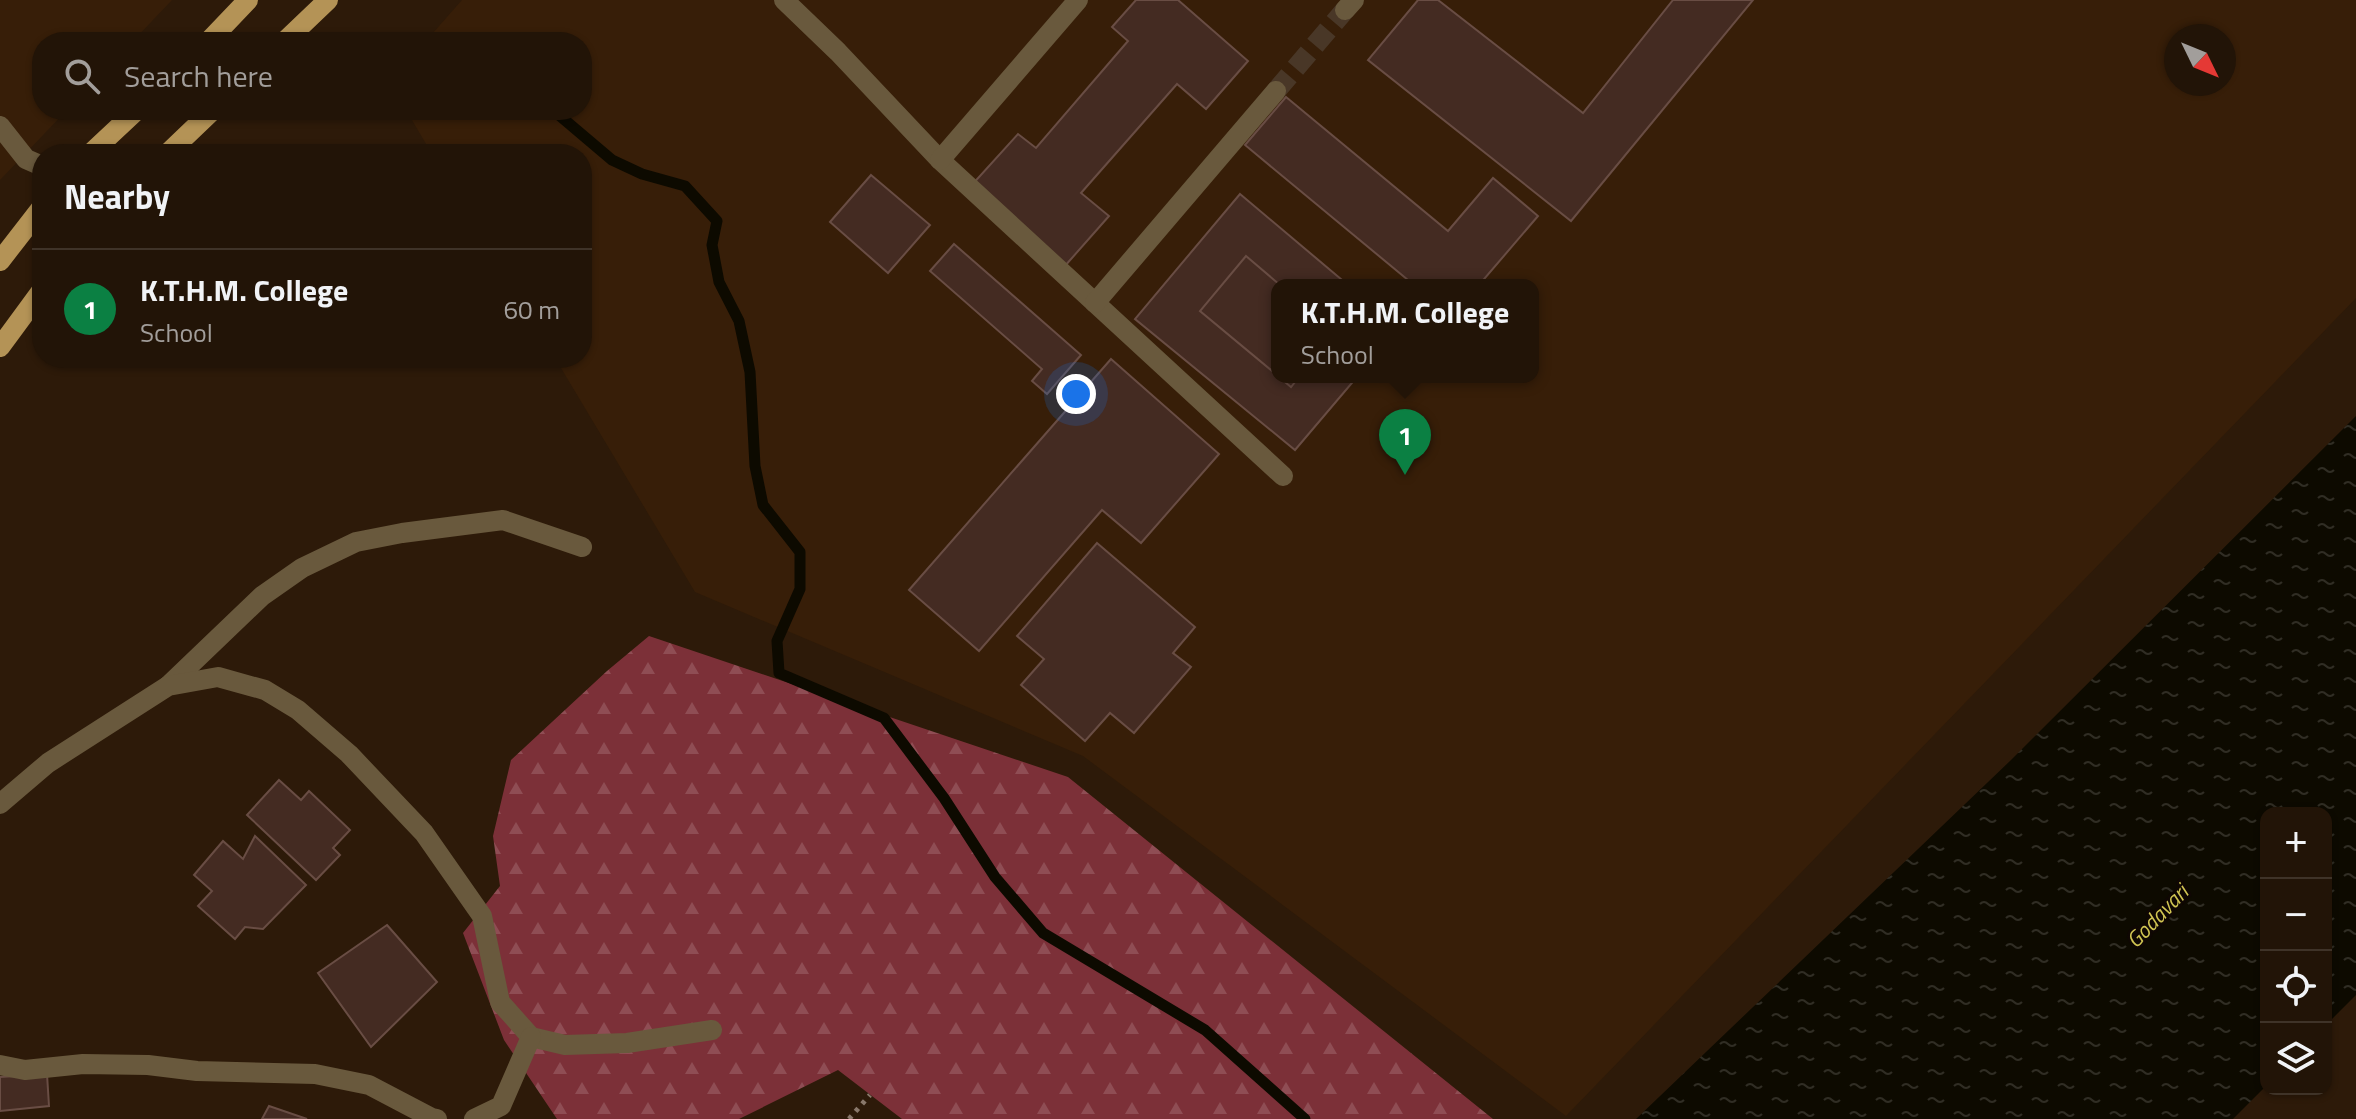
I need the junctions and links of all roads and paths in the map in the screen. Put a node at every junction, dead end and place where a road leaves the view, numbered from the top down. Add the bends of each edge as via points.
1 (248, 0) edge
2 (328, 0) edge
3 (784, 0) edge
4 (1078, 0) edge
5 (218, 32) edge
6 (294, 32) edge
7 (1276, 91) tunnel mouth
8 (126, 120) edge
9 (203, 120) edge
10 (0, 126) edge
11 (101, 144) edge
12 (177, 144) edge
13 (940, 160) junction
14 (32, 162) edge
15 (32, 220) edge
16 (0, 261) edge
17 (1095, 303) junction
18 (32, 304) edge
19 (0, 347) edge
20 (1283, 476) dead end
21 (582, 547) dead end
22 (168, 686) junction
23 (0, 804) edge
24 (712, 1030) dead end
25 (531, 1037) junction
26 (0, 1065) edge
27 (870, 1095) dead end
28 (437, 1119) edge
29 (474, 1119) edge
30 (849, 1119) edge

1 - 5 main road
2 - 6 main road
3 - 13 street
4 - 13 street
7 - 17 street
8 - 11 main road
9 - 12 main road
10 - 14 street
13 - 17 street
15 - 16 main road
17 - 20 street
18 - 19 main road
21 - 22 street via 503,520 356,542 302,568 262,596
22 - 23 street via 48,763
22 - 25 street via 218,677 265,690 298,710 349,754 424,833 482,916 500,1002
24 - 25 street via 627,1043 565,1045
25 - 29 street via 501,1106
26 - 28 street via 25,1070 83,1064 315,1074 369,1085
27 - 30 path

